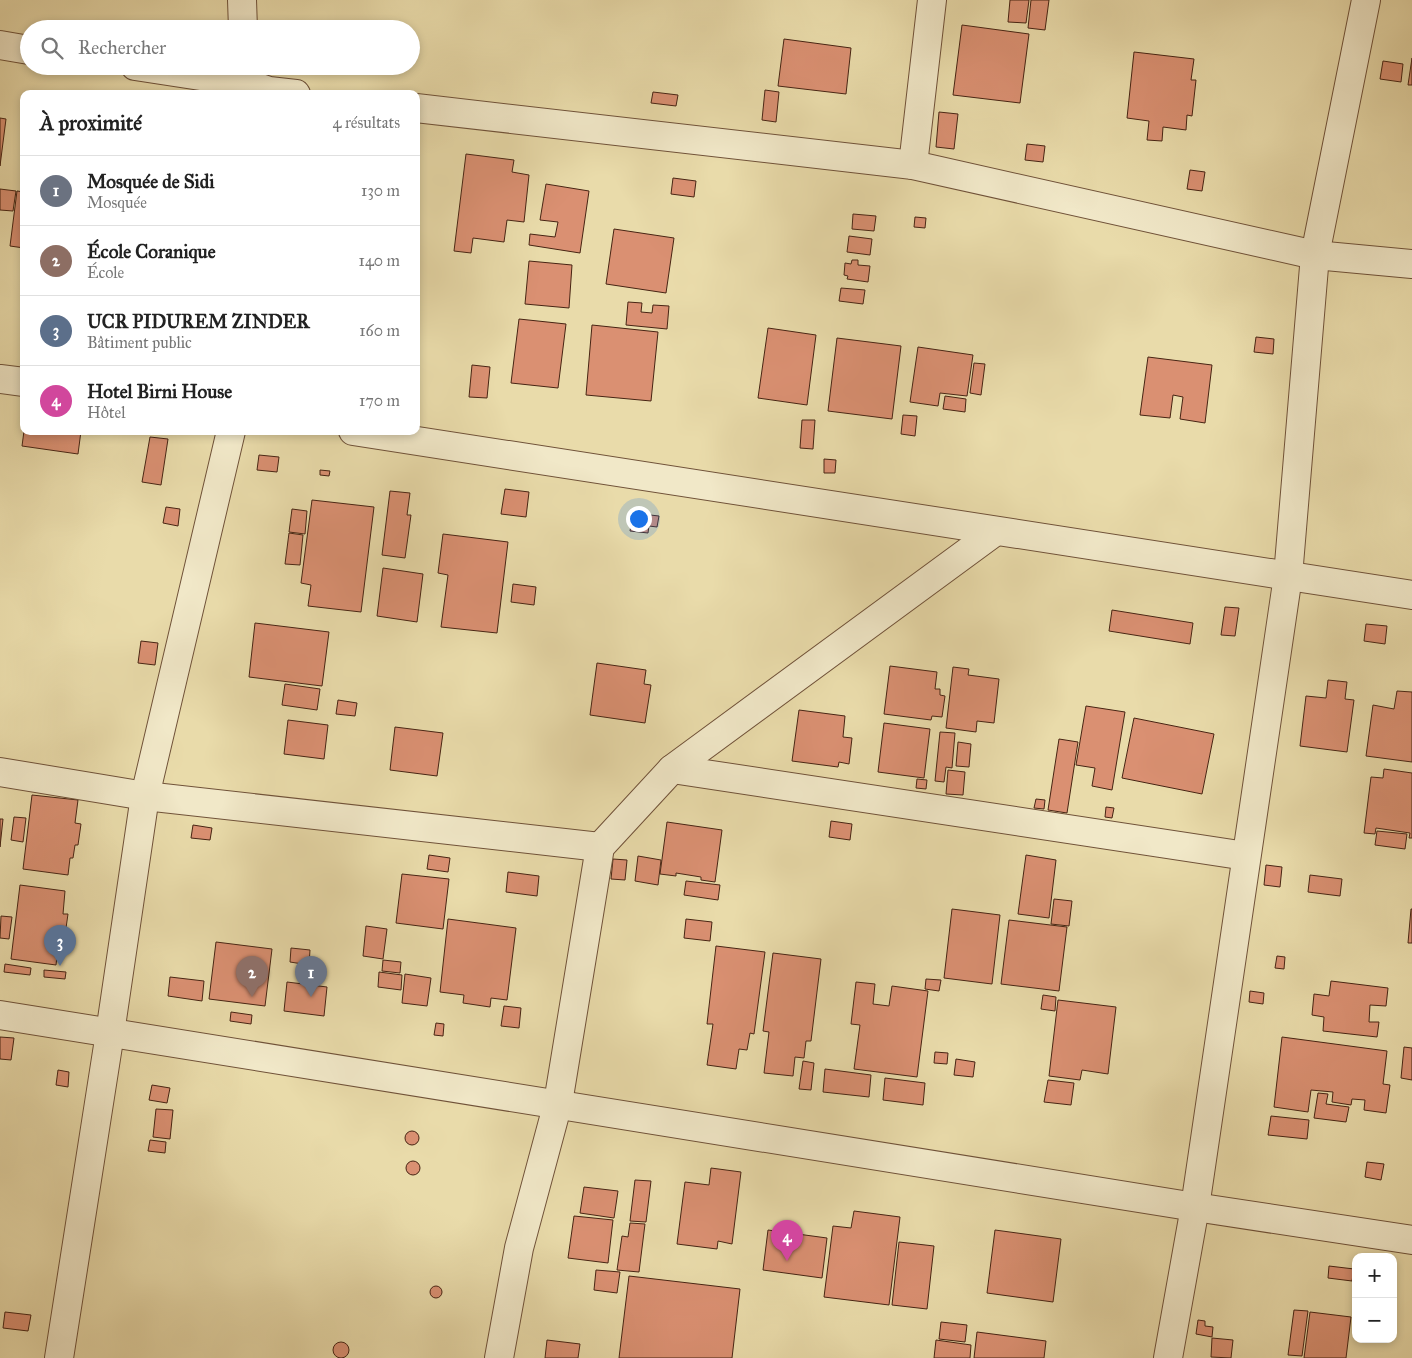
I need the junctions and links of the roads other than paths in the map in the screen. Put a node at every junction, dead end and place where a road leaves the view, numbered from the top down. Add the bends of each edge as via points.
1 (242, 0) edge
2 (932, 0) edge
3 (1366, 0) edge
4 (243, 20) edge
5 (0, 45) edge
6 (20, 48) edge
7 (200, 75) edge
8 (257, 83) edge
9 (282, 90) edge
10 (420, 108) edge
11 (913, 165) junction
12 (1315, 255) junction
13 (1412, 264) edge
14 (0, 379) edge
15 (20, 382) edge
16 (230, 435) edge
17 (379, 435) edge
18 (996, 531) junction
19 (1288, 576) junction
20 (1412, 595) edge
21 (672, 769) junction
22 (0, 772) edge
23 (145, 796) junction
24 (600, 847) junction
25 (1246, 856) junction
26 (0, 1015) edge
27 (110, 1033) junction
28 (558, 1103) junction
29 (1194, 1207) junction
30 (1412, 1240) edge
31 (59, 1358) edge
32 (500, 1358) edge
33 (1168, 1358) edge

1 - 4 street
2 - 11 street
3 - 12 street
5 - 6 street
7 - 8 street
8 - 9 street
10 - 11 street
11 - 12 street
12 - 13 street
12 - 19 street
14 - 15 street
16 - 23 street
17 - 18 street
18 - 19 street
18 - 21 street
19 - 20 street
19 - 25 street
21 - 24 street
21 - 25 street
22 - 23 street
23 - 24 street
23 - 27 street
24 - 28 street
25 - 29 street
26 - 27 street
27 - 28 street
27 - 31 street
28 - 29 street
28 - 32 street via 518,1248
29 - 30 street
29 - 33 street

